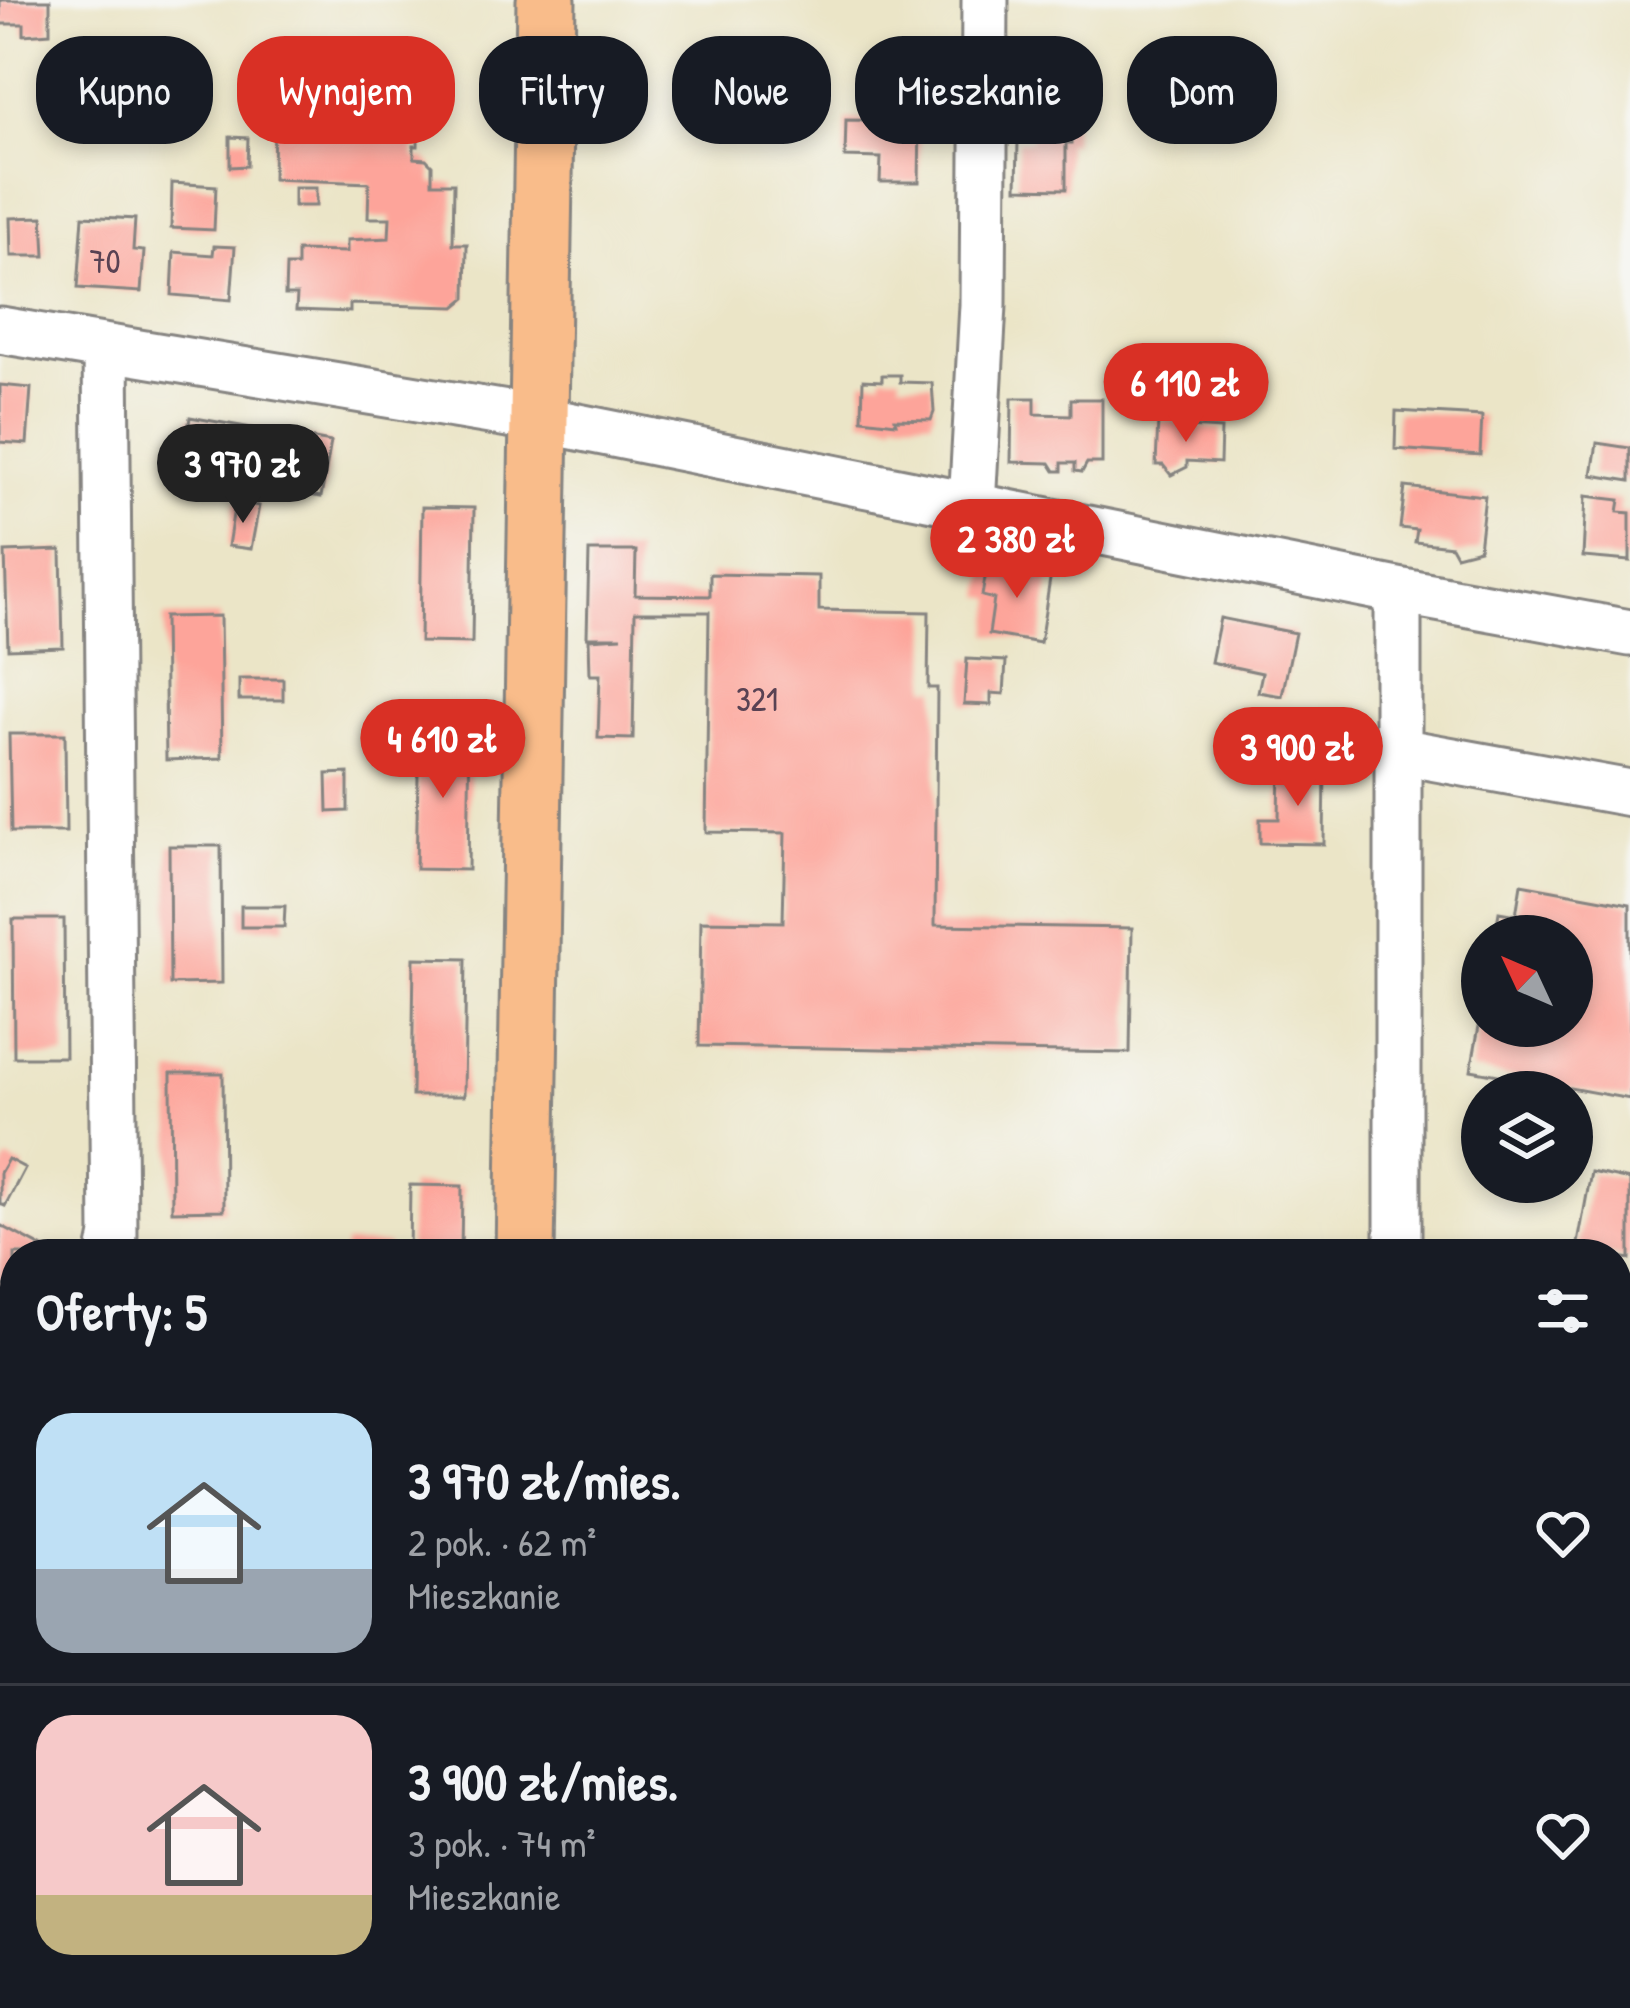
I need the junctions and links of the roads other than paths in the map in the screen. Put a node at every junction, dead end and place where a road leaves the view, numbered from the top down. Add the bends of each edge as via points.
1 (546, 0) edge
2 (985, 0) edge
3 (0, 330) edge
4 (106, 350) junction
5 (538, 419) junction
6 (972, 506) junction
7 (1398, 591) junction
8 (1630, 633) edge
9 (1398, 751) junction
10 (1630, 793) edge
11 (113, 1239) edge
12 (525, 1239) edge
13 (1398, 1239) edge

1 - 5 main road
2 - 6 street
3 - 4 street
4 - 5 street
4 - 11 street
5 - 6 street
5 - 12 main road
6 - 7 street
7 - 8 street
7 - 9 street
9 - 10 street
9 - 13 street

